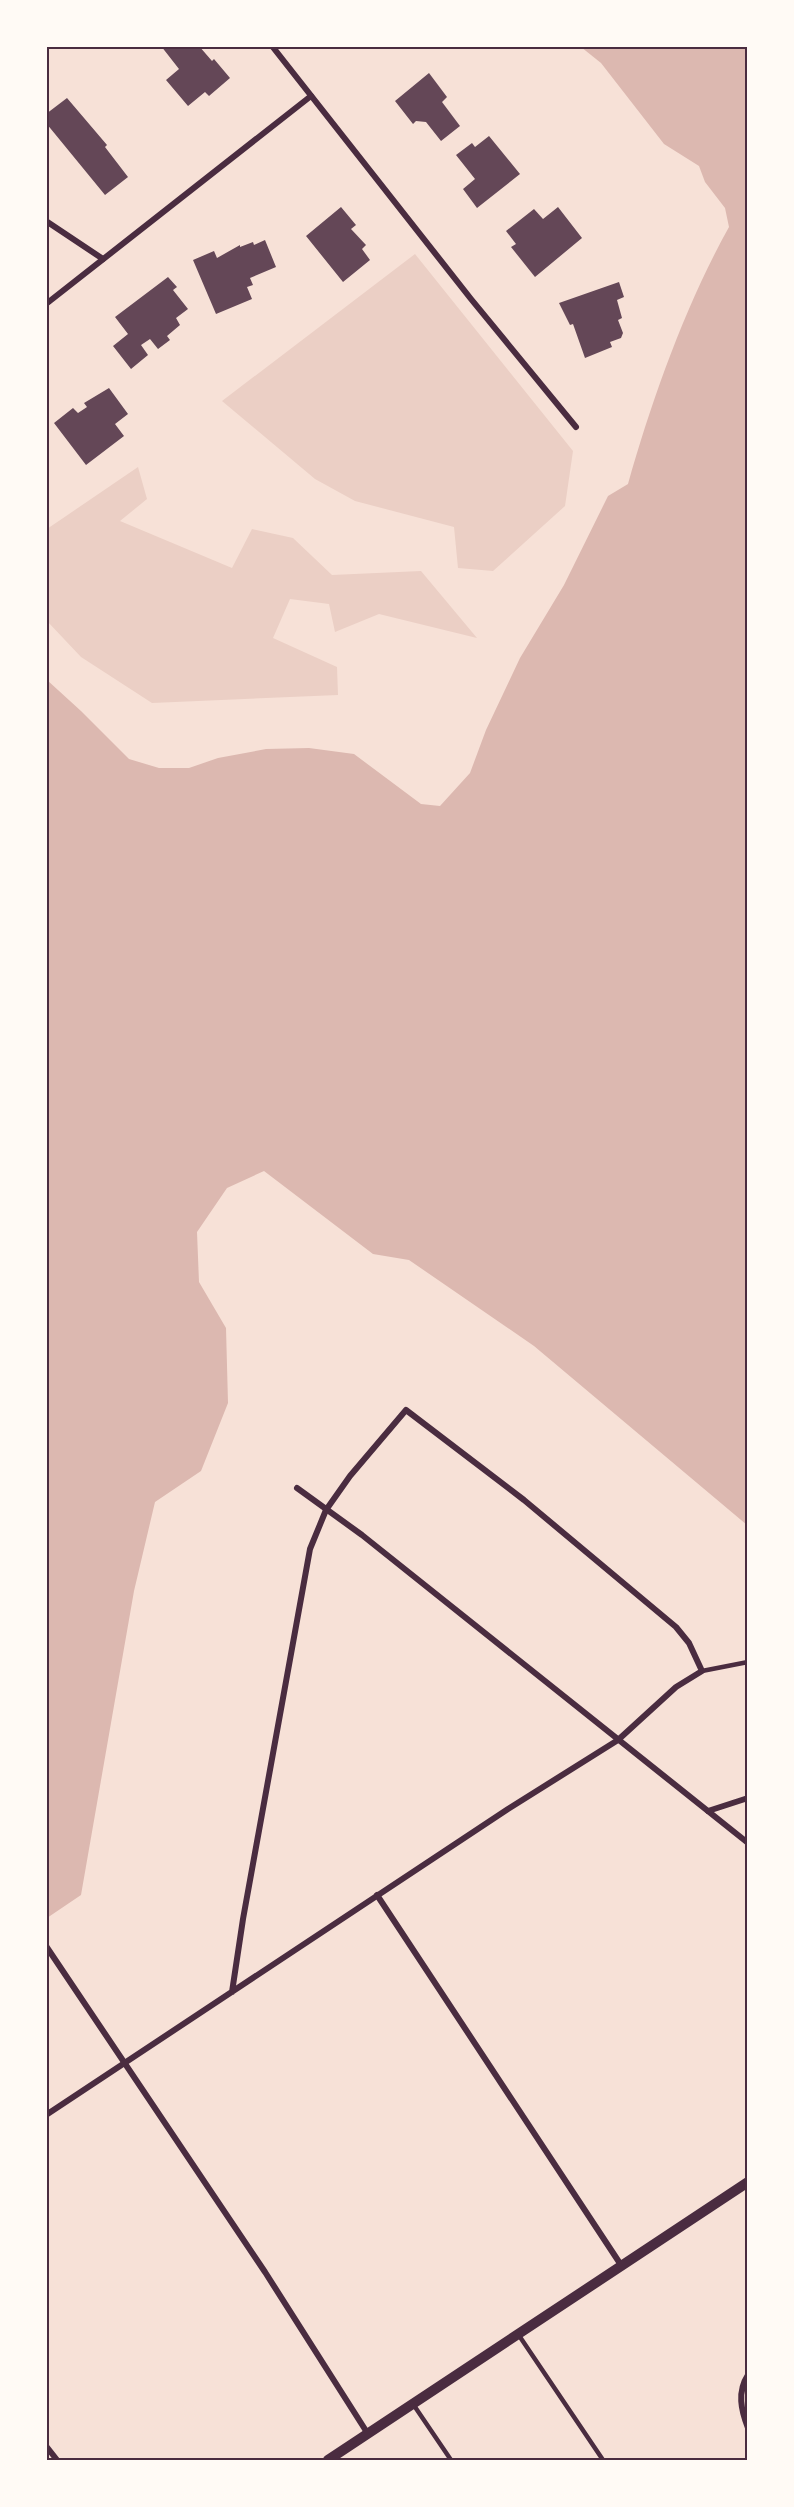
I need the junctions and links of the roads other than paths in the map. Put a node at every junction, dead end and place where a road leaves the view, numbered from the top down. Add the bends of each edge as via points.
1 (272, 46) edge
2 (311, 96) junction
3 (46, 221) edge
4 (103, 259) junction
5 (46, 304) edge
6 (576, 427) dead end
7 (297, 1488) dead end
8 (326, 1510) junction
9 (747, 1662) edge
10 (702, 1671) junction
11 (618, 1740) junction
12 (747, 1798) edge
13 (708, 1811) junction
14 (747, 1843) edge
15 (377, 1896) junction
16 (46, 1946) edge
17 (232, 1992) junction
18 (126, 2062) junction
19 (46, 2115) edge
20 (747, 2182) edge
21 (621, 2265) junction
22 (519, 2334) junction
23 (747, 2375) edge
24 (413, 2404) junction
25 (747, 2428) edge
26 (368, 2434) junction
27 (46, 2446) edge
28 (57, 2460) edge
29 (328, 2460) edge
30 (451, 2460) edge
31 (603, 2460) edge

1 - 2 street
2 - 4 street
2 - 6 street
3 - 4 street
4 - 5 street
7 - 8 street
8 - 10 street via 406,1410 524,1500 676,1627 689,1643
8 - 11 street
8 - 17 street via 310,1549
9 - 10 lane
10 - 11 street via 676,1687
11 - 13 street
11 - 15 street
12 - 13 street
13 - 14 street
15 - 17 street
15 - 21 street
16 - 18 street
17 - 18 street
18 - 19 street
18 - 26 street
20 - 21 street
21 - 22 street
22 - 24 street
22 - 31 lane
23 - 25 street via 741,2391 741,2410
24 - 26 street
24 - 30 lane
26 - 29 street
27 - 28 street

